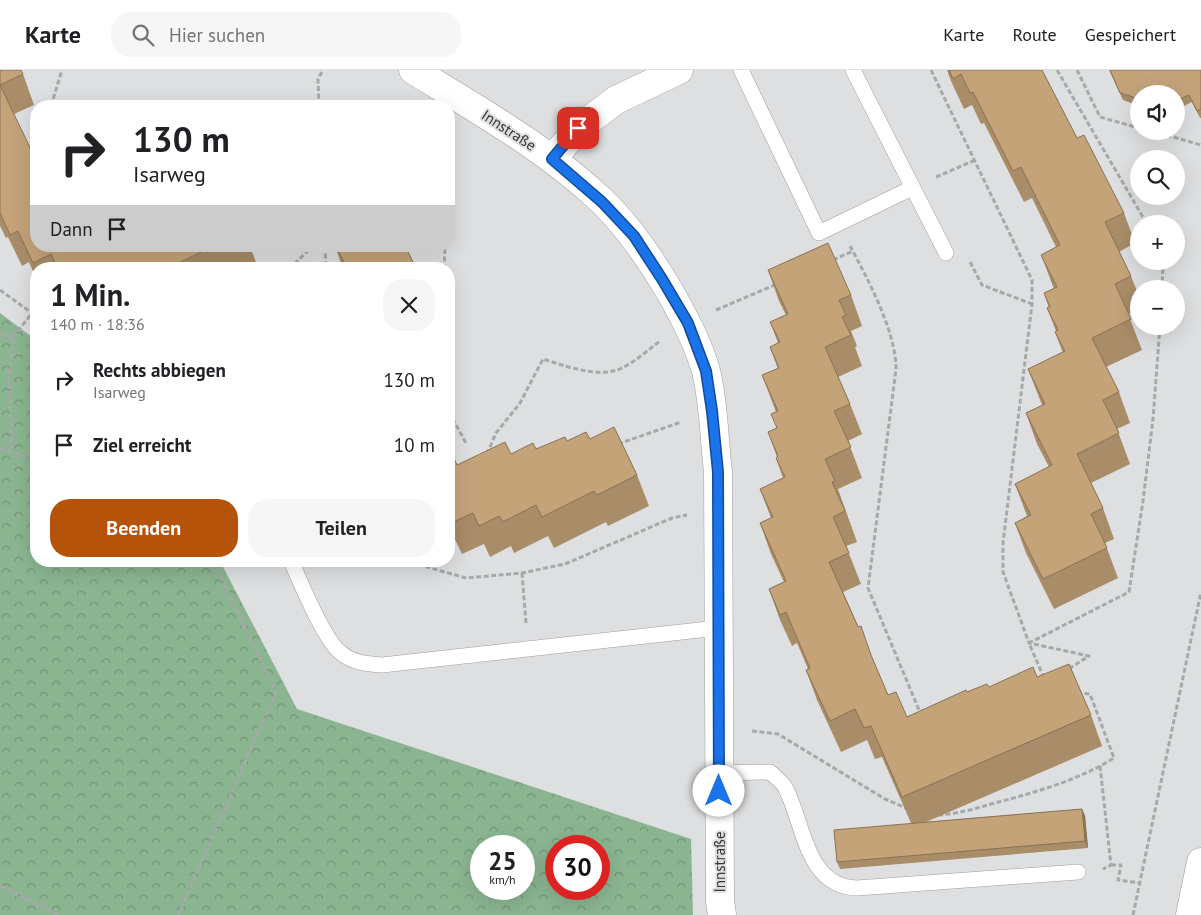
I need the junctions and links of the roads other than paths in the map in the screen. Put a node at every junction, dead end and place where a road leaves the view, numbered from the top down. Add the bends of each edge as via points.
1 (413, 70) edge
2 (679, 70) edge
3 (741, 70) edge
4 (854, 70) edge
5 (552, 159) junction
6 (912, 188) junction
7 (946, 253) road end
8 (294, 567) edge
9 (718, 628) junction
10 (719, 773) junction
11 (1201, 862) edge
12 (1078, 872) road end
13 (722, 915) edge
14 (1190, 915) edge

1 - 5 street, Innstraße
2 - 5 street via 616,100 578,128
3 - 6 lane via 819,233
4 - 6 lane
5 - 9 street, Innstraße via 602,202 634,236 688,323 706,371 718,472
6 - 7 lane
8 - 9 lane via 331,643 342,654 362,663 382,665
9 - 10 street, Innstraße
10 - 12 lane via 770,772 786,787 808,850 828,879 844,888
10 - 13 street, Innstraße
11 - 14 street

